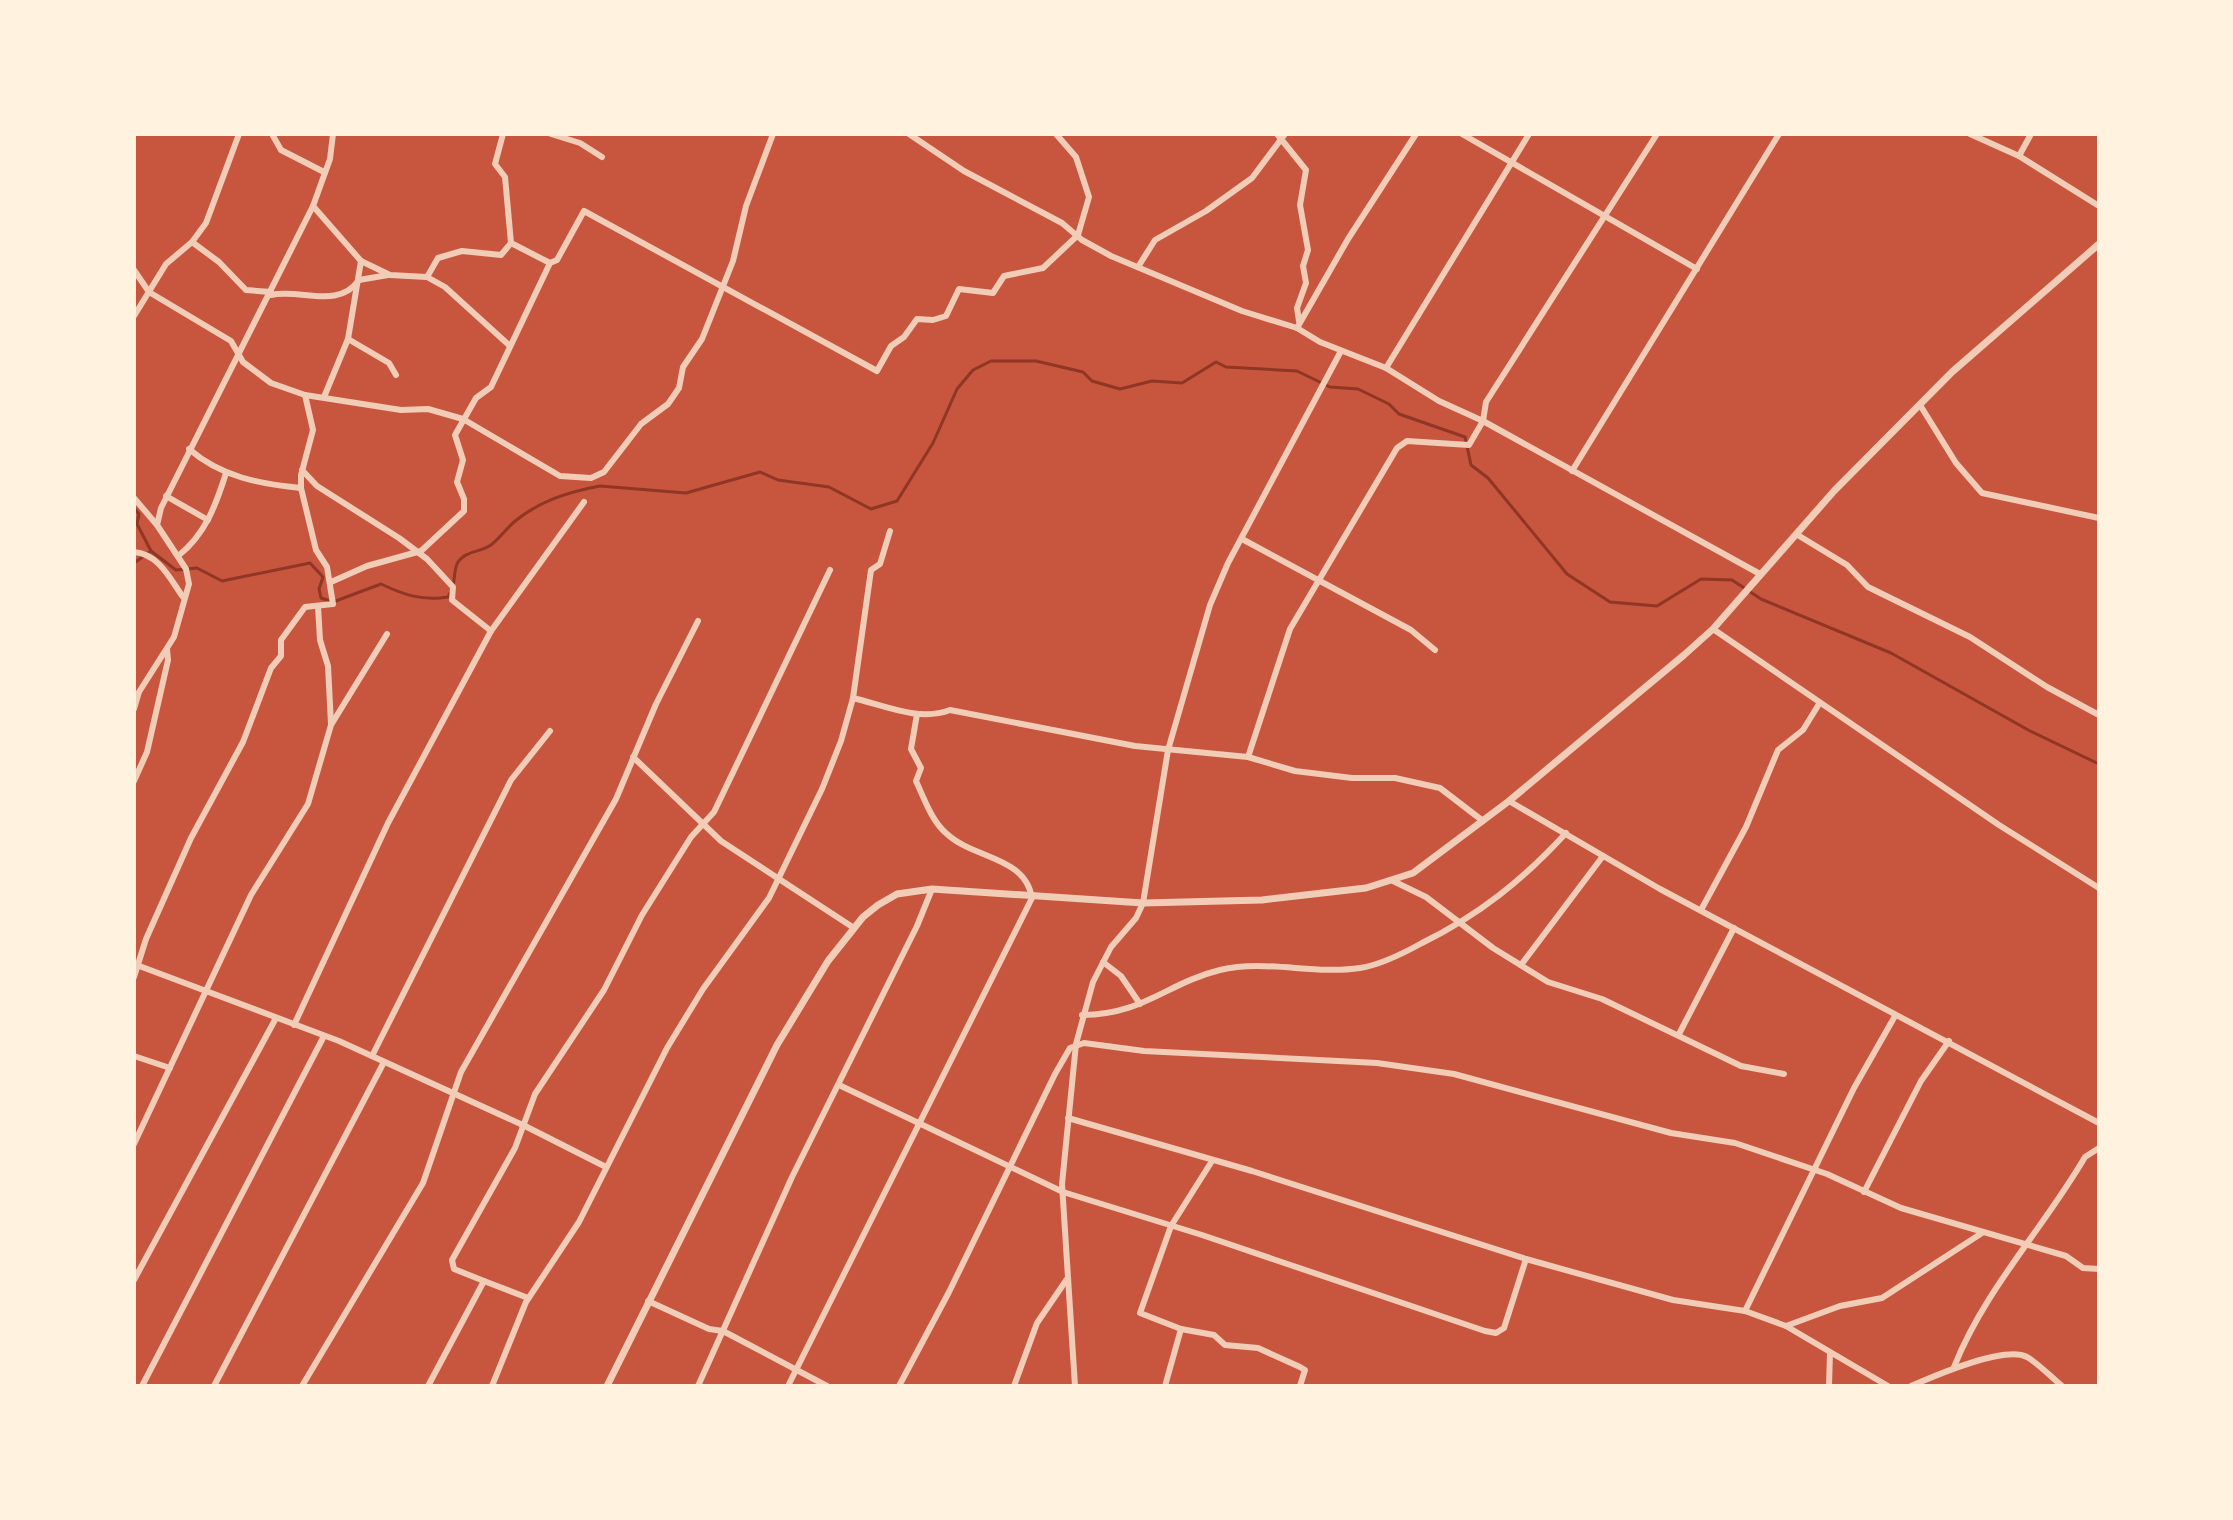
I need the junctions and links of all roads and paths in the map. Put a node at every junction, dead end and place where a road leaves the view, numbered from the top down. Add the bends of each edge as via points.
1 (239, 134) edge
2 (272, 134) edge
3 (333, 134) edge
4 (503, 134) edge
5 (551, 134) edge
6 (773, 134) edge
7 (909, 134) edge
8 (1056, 134) edge
9 (1416, 134) edge
10 (1462, 134) edge
11 (1529, 134) edge
12 (1657, 134) edge
13 (1779, 134) edge
14 (1970, 134) edge
15 (2031, 134) edge
16 (1281, 136) edge
17 (2019, 156) junction
18 (602, 157) dead end
19 (1512, 165) junction
20 (324, 172) junction
21 (313, 206) junction
22 (2099, 206) edge
23 (1604, 217) junction
24 (1078, 235) junction
25 (192, 242) junction
26 (511, 243) junction
27 (2099, 244) edge
28 (361, 261) junction
29 (550, 263) junction
30 (1138, 267) junction
31 (1697, 269) junction
32 (134, 270) edge
33 (390, 275) junction
34 (427, 277) junction
35 (359, 280) junction
36 (722, 289) junction
37 (149, 292) junction
38 (271, 294) junction
39 (134, 316) edge
40 (1298, 325) junction
41 (348, 339) junction
42 (510, 346) junction
43 (1341, 351) junction
44 (240, 353) junction
45 (1386, 368) junction
46 (396, 375) dead end
47 (305, 395) junction
48 (324, 397) junction
49 (1920, 405) junction
50 (463, 419) junction
51 (1483, 421) junction
52 (189, 449) junction
53 (302, 470) junction
54 (1572, 471) junction
55 (226, 473) junction
56 (301, 488) junction
57 (166, 496) junction
58 (134, 498) edge
59 (584, 502) dead end
60 (2099, 518) edge
61 (208, 520) junction
62 (157, 525) junction
63 (890, 531) dead end
64 (1796, 534) junction
65 (1242, 539) junction
66 (134, 552) edge
67 (416, 553) junction
68 (178, 556) junction
69 (830, 570) dead end
70 (1760, 574) junction
71 (1322, 579) junction
72 (331, 582) junction
73 (183, 597) junction
74 (318, 606) junction
75 (698, 621) dead end
76 (1713, 629) junction
77 (491, 631) junction
78 (387, 634) dead end
79 (167, 649) junction
80 (1435, 650) dead end
81 (853, 698) junction
82 (1819, 704) junction
83 (134, 709) edge
84 (917, 714) junction
85 (2099, 715) edge
86 (331, 725) junction
87 (550, 731) dead end
88 (1168, 750) junction
89 (633, 757) junction
90 (1248, 757) junction
91 (134, 781) edge
92 (1509, 801) junction
93 (1483, 821) junction
94 (704, 824) junction
95 (1566, 833) junction
96 (1603, 856) junction
97 (776, 877) junction
98 (1393, 881) junction
99 (2099, 888) edge
100 (932, 889) junction
101 (1032, 898) junction
102 (1143, 903) junction
103 (1701, 910) junction
104 (1463, 923) junction
105 (854, 928) junction
106 (1734, 928) junction
107 (1103, 962) junction
108 (137, 965) edge
109 (1521, 965) junction
110 (134, 977) edge
111 (203, 991) junction
112 (1140, 1004) junction
113 (1082, 1015) junction
114 (1895, 1016) junction
115 (276, 1018) junction
116 (294, 1025) junction
117 (1679, 1034) junction
118 (324, 1036) junction
119 (1949, 1041) junction
120 (1076, 1044) junction
121 (134, 1056) edge
122 (372, 1056) junction
123 (384, 1062) junction
124 (170, 1068) junction
125 (1784, 1074) dead end
126 (839, 1085) junction
127 (454, 1092) junction
128 (1068, 1118) junction
129 (917, 1123) junction
130 (2099, 1123) edge
131 (525, 1126) junction
132 (134, 1144) edge
133 (2099, 1148) edge
134 (1212, 1161) junction
135 (604, 1166) junction
136 (1011, 1167) junction
137 (1816, 1170) junction
138 (1063, 1192) junction
139 (1864, 1192) junction
140 (1171, 1226) junction
141 (1982, 1233) junction
142 (2025, 1246) junction
143 (1526, 1259) junction
144 (2099, 1269) edge
145 (1067, 1279) junction
146 (134, 1280) edge
147 (484, 1281) junction
148 (528, 1298) junction
149 (648, 1301) junction
150 (1745, 1311) junction
151 (1786, 1326) junction
152 (1181, 1329) junction
153 (723, 1331) junction
154 (1830, 1353) junction
155 (1954, 1367) junction
156 (796, 1370) junction
157 (142, 1386) edge
158 (214, 1386) edge
159 (302, 1386) edge
160 (428, 1386) edge
161 (492, 1386) edge
162 (607, 1386) edge
163 (698, 1386) edge
164 (788, 1386) edge
165 (827, 1386) edge
166 (900, 1386) edge
167 (1014, 1386) edge
168 (1075, 1386) edge
169 (1165, 1386) edge
170 (1300, 1386) edge
171 (1829, 1386) edge
172 (1888, 1386) edge
173 (1911, 1386) edge
174 (2062, 1386) edge

1 - 25 street via 206,223
2 - 20 street via 281,150
3 - 20 street
4 - 26 street via 495,164 505,177
5 - 18 street
6 - 36 street
7 - 24 street
8 - 24 street via 1076,157 1089,197
9 - 40 street
10 - 19 street
11 - 19 street
12 - 23 street
13 - 31 street
14 - 17 street
15 - 17 street
16 - 30 street via 1252,178 1155,240
16 - 40 street via 1306,170 1300,205 1308,250
17 - 22 street
19 - 23 street
19 - 45 street
20 - 21 street
21 - 28 street
21 - 38 street
23 - 31 street
23 - 51 street via 1486,402
24 - 30 street
24 - 36 street via 1043,268 1004,276 993,293 959,289 946,316 917,319 891,346 877,371 781,315
25 - 37 street via 166,264
25 - 38 street via 246,290
26 - 29 street
26 - 34 street via 501,255 462,251 438,258
27 - 49 street
28 - 33 street
28 - 35 street
29 - 36 street via 557,260 584,211
29 - 42 street
30 - 40 street via 1234,308
31 - 54 street
32 - 37 street
33 - 34 street
33 - 35 street
34 - 42 street
35 - 38 street via 350,291 316,298
35 - 41 street
36 - 50 street via 702,339 685,362 679,388 641,424 602,474 560,476
37 - 39 street
37 - 44 street via 223,335
38 - 44 street
40 - 43 street
41 - 46 street via 389,363
41 - 48 street
42 - 50 street via 491,387 478,395
43 - 45 street
43 - 65 street
44 - 47 street via 264,379
44 - 52 street
45 - 51 street
47 - 48 street
47 - 53 street via 313,430
48 - 50 street via 401,410 428,409
49 - 60 street via 1982,493
49 - 64 street
50 - 67 street via 455,435 463,460 457,482 464,511
51 - 54 street
51 - 71 street via 1464,447 1407,441 1397,448
52 - 55 street
52 - 57 street
53 - 56 street
53 - 67 street via 317,486
54 - 70 street
55 - 56 street
55 - 61 street
56 - 72 street via 315,547
57 - 61 street
57 - 62 street
58 - 62 street
59 - 77 street
61 - 68 street
62 - 68 street
63 - 81 street via 880,564 871,570
64 - 70 street
64 - 85 street via 1847,565 1868,587 1970,637
65 - 71 street
65 - 88 street via 1210,605
66 - 73 street via 158,562
67 - 72 street
67 - 77 street via 453,587 452,600
68 - 73 street via 189,575
69 - 94 street via 748,745
70 - 76 street
71 - 80 street via 1423,637
71 - 90 street via 1283,645
72 - 74 street via 333,604
73 - 79 street via 181,621
74 - 86 street
74 - 108 street via 303,608 286,631 281,656 271,668 243,742 191,838
75 - 89 street
76 - 82 street
76 - 92 street
77 - 116 street via 388,823
78 - 86 street
79 - 83 street
79 - 91 street via 147,752
81 - 84 street
81 - 97 street via 830,771
82 - 99 street
82 - 103 street via 1803,730 1778,750 1746,827
84 - 88 street via 980,714 1036,729
84 - 101 street via 911,749 921,768 916,781 940,828 957,843 1020,872
86 - 111 street via 308,804 251,895
87 - 122 street via 511,780
88 - 90 street
88 - 102 street
89 - 94 street
89 - 127 street via 616,799 491,1014
90 - 93 street via 1295,771 1395,778 1440,788
92 - 93 street
92 - 95 street
93 - 98 street via 1435,859
94 - 97 street
94 - 131 street via 642,915 604,990 535,1094
95 - 96 street
95 - 104 street via 1532,870
96 - 103 street
96 - 109 street
97 - 105 street
97 - 135 street via 759,914 667,1048
98 - 102 street via 1262,900
98 - 104 street
100 - 101 street
100 - 105 street via 897,894
100 - 126 street
101 - 102 street
101 - 129 street
102 - 107 street
103 - 106 street
104 - 109 street
104 - 112 street via 1361,968 1232,968
105 - 149 street via 770,1058
106 - 114 street
106 - 117 street
107 - 112 street via 1121,976
107 - 113 street
108 - 110 street
108 - 111 street
109 - 117 street via 1548,982 1602,999
111 - 115 street
111 - 124 street
112 - 113 street via 1112,1015
113 - 120 street
114 - 119 street
114 - 137 street
115 - 116 street
115 - 146 street
116 - 118 street
117 - 125 street via 1741,1066
118 - 122 street
118 - 157 street
119 - 130 street
119 - 139 street via 1921,1081
120 - 128 street
120 - 136 street via 1055,1074
120 - 137 street via 1377,1063 1454,1074 1671,1133 1735,1143
121 - 124 street
122 - 123 street
123 - 127 street
123 - 158 street
124 - 132 street
126 - 129 street
126 - 153 street
127 - 131 street
127 - 159 street via 423,1183
128 - 134 street
128 - 138 street
129 - 136 street
129 - 156 street
131 - 135 street
131 - 147 street via 452,1260 454,1269
133 - 142 street via 2085,1157
134 - 140 street
134 - 143 street
135 - 148 street via 579,1222
136 - 138 street
136 - 166 street
137 - 139 street
137 - 150 street
138 - 140 street
138 - 145 street
139 - 141 street
140 - 143 street via 1492,1333 1504,1328
140 - 152 street via 1140,1310
141 - 142 street
141 - 151 street via 1882,1298 1840,1306
142 - 144 street
142 - 155 street via 1977,1316
143 - 150 street via 1673,1300
145 - 167 street via 1037,1323
145 - 168 street
147 - 148 street
147 - 160 street
148 - 161 street
149 - 153 street
149 - 162 street
150 - 151 street
151 - 154 street
152 - 169 street
152 - 170 street via 1214,1335 1225,1345 1258,1348 1300,1367 1305,1370
153 - 156 street
153 - 163 street
154 - 171 street
154 - 172 street
155 - 173 street
155 - 174 street via 2019,1355
156 - 164 street
156 - 165 street

